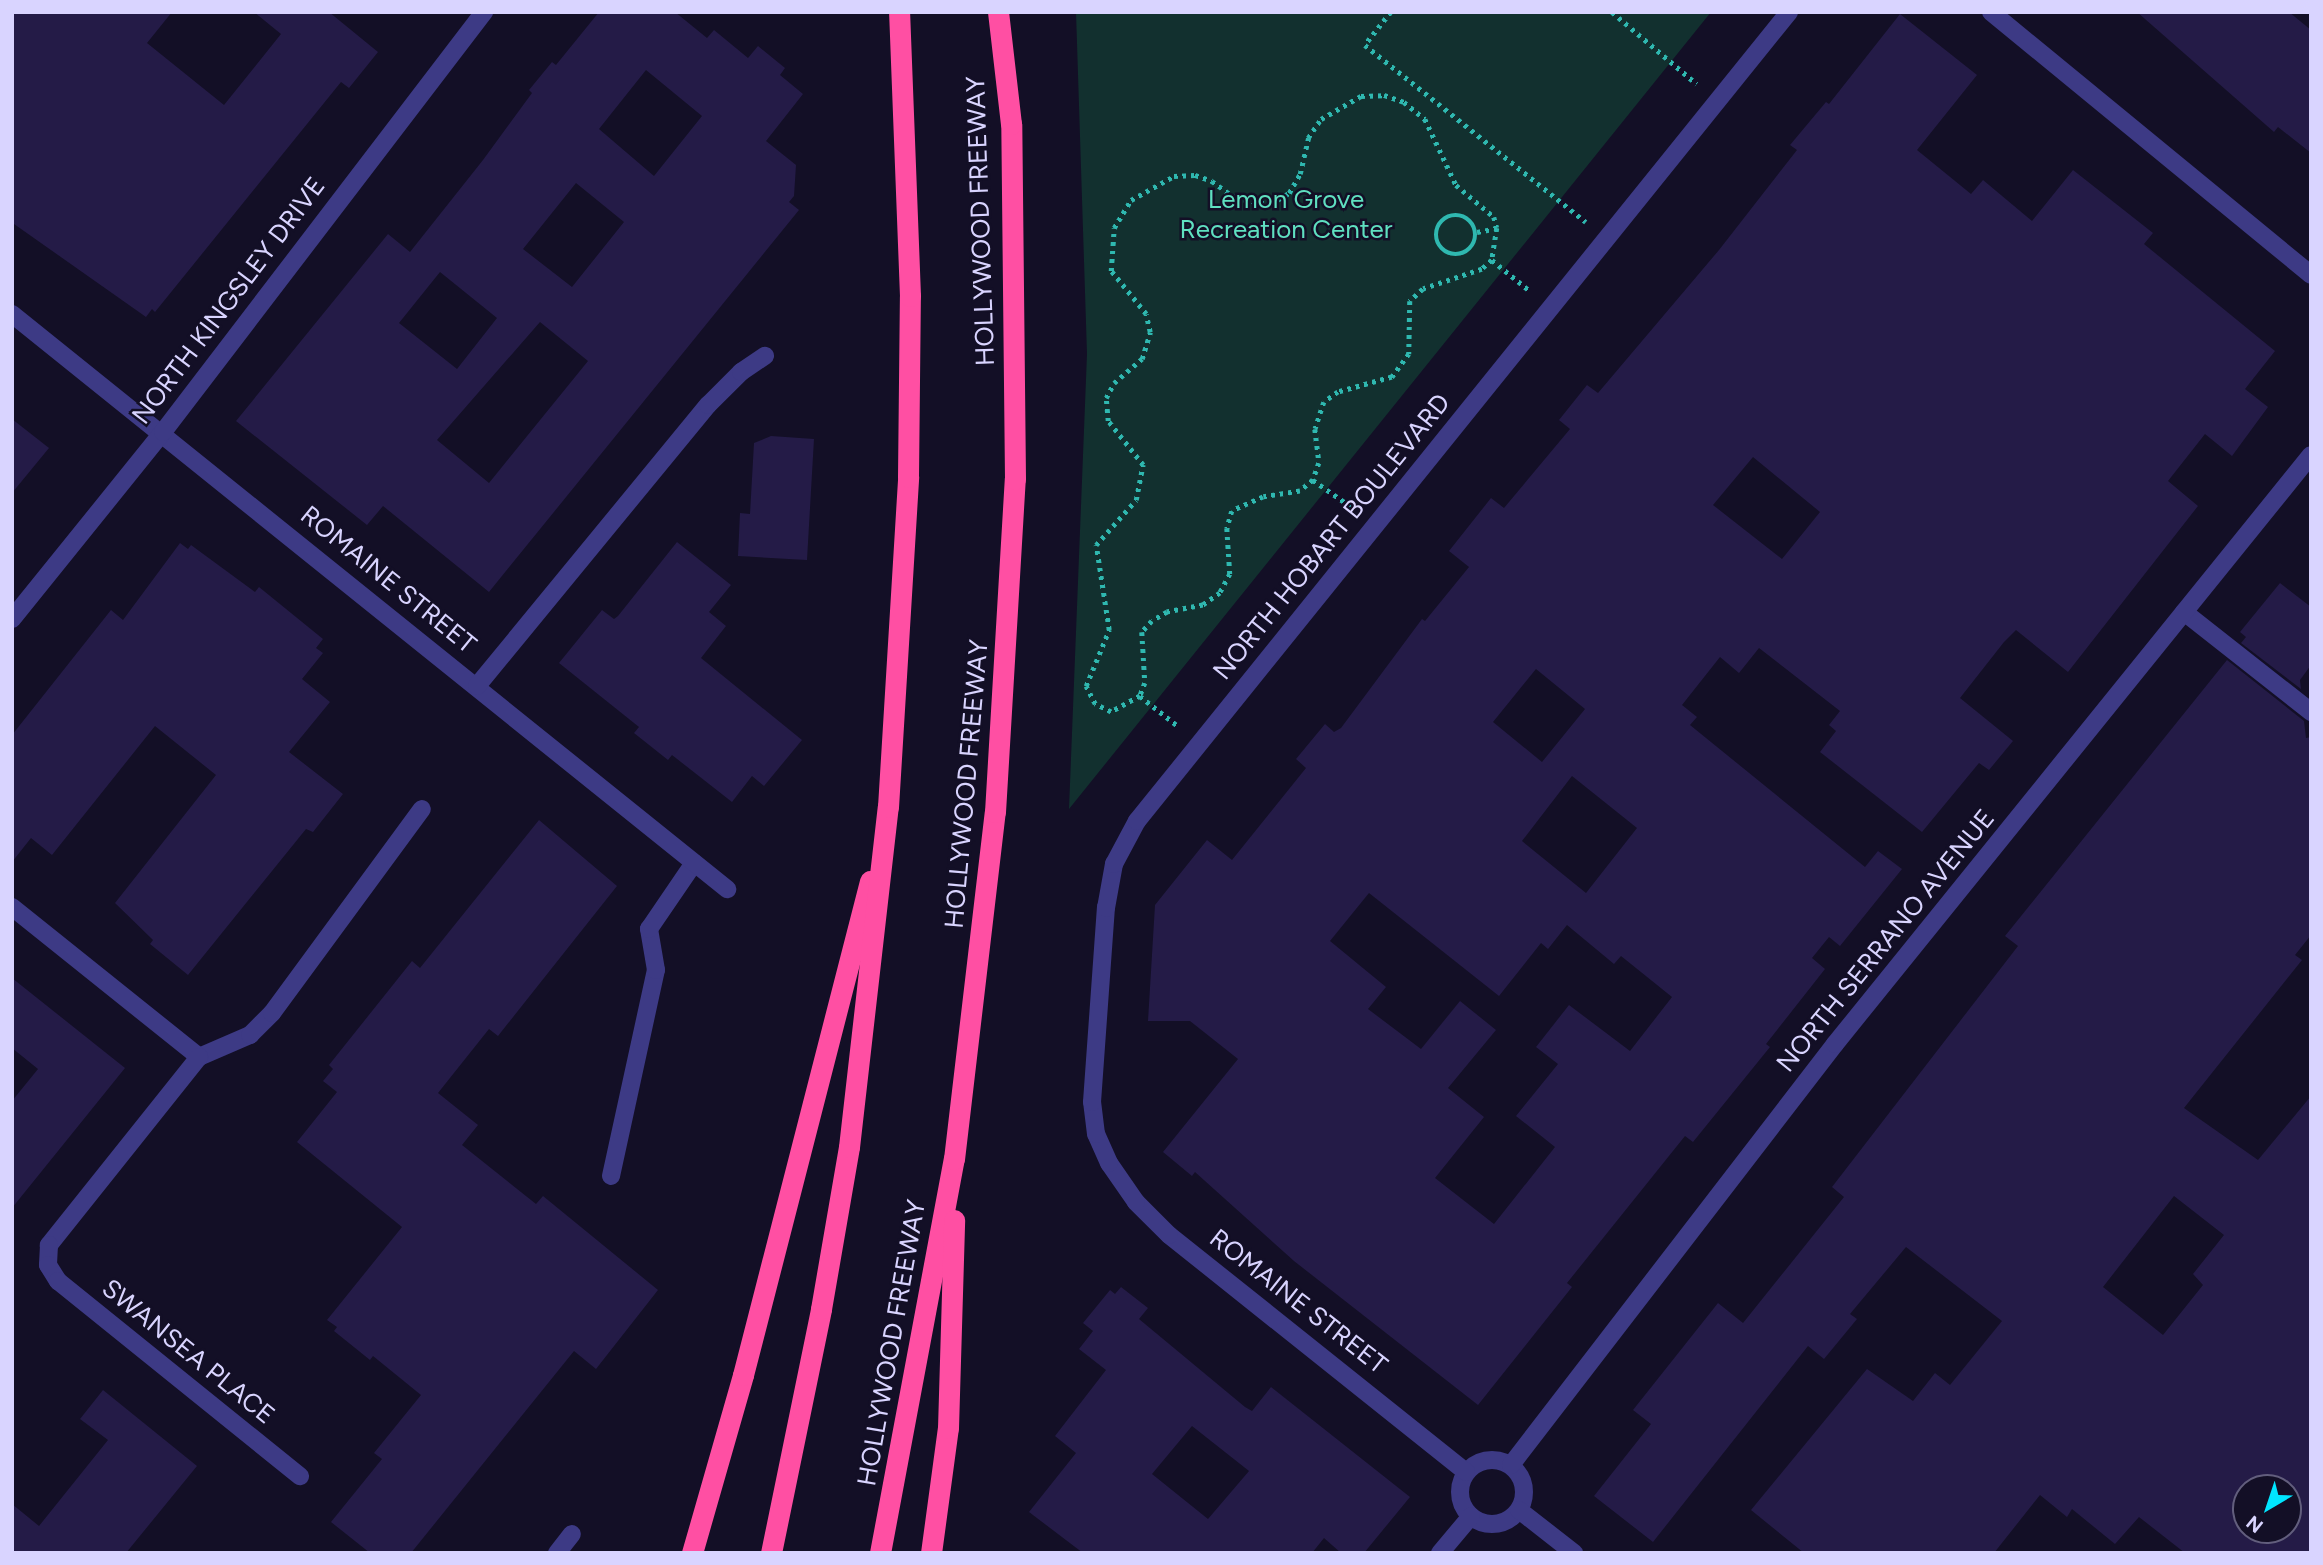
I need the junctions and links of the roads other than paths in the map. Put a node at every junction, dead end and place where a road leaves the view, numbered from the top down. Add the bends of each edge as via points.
1 (484, 12) edge
2 (899, 12) edge
3 (998, 12) edge
4 (1789, 12) edge
5 (1991, 12) edge
6 (2311, 275) edge
7 (12, 314) edge
8 (765, 356) dead end
9 (163, 432) junction
10 (2311, 455) edge
11 (2184, 612) junction
12 (12, 619) edge
13 (477, 686) junction
14 (2311, 712) edge
15 (888, 807) junction
16 (422, 809) dead end
17 (694, 863) junction
18 (727, 889) dead end
19 (12, 908) edge
20 (199, 1057) junction
21 (954, 1159) junction
22 (1109, 1163) joint
23 (611, 1176) dead end
24 (1511, 1465) junction
25 (1466, 1472) junction
26 (300, 1476) dead end
27 (1519, 1510) junction
28 (1471, 1516) junction
29 (572, 1534) dead end
30 (557, 1553) edge
31 (692, 1553) edge
32 (771, 1553) edge
33 (880, 1553) edge
34 (931, 1553) edge
35 (1440, 1553) edge
36 (1574, 1553) edge

1 - 9 street, NORTH KINGSLEY DRIVE
2 - 15 highway via 910,296 908,477
3 - 21 highway, HOLLYWOOD FREEWAY via 1011,124 1015,479 995,812
4 - 22 street, NORTH HOBART BOULEVARD via 1137,821 1114,864 1106,908 1092,1102 1096,1134
5 - 6 street
7 - 9 street, ROMAINE STREET
8 - 13 street via 740,372 708,405
9 - 12 street, NORTH KINGSLEY DRIVE
9 - 13 street, ROMAINE STREET
10 - 11 street, NORTH SERRANO AVENUE
11 - 14 street
11 - 24 street, NORTH SERRANO AVENUE via 1835,1044
13 - 17 street, ROMAINE STREET
15 - 31 highway via 747,1362
15 - 32 highway via 849,1147
16 - 20 street via 272,1013 250,1035
17 - 18 street, ROMAINE STREET
17 - 23 street via 649,929 656,970
19 - 20 street
20 - 26 street, SWANSEA PLACE via 49,1245 48,1265 58,1281
21 - 33 highway, HOLLYWOOD FREEWAY
21 - 34 highway via 948,1428
22 - 25 street, ROMAINE STREET via 1136,1202 1169,1235
24 - 25 street via 1482,1460
24 - 27 street via 1523,1482
25 - 28 street via 1460,1495
27 - 28 street via 1511,1518 1491,1524
27 - 36 street
28 - 35 street
29 - 30 street

